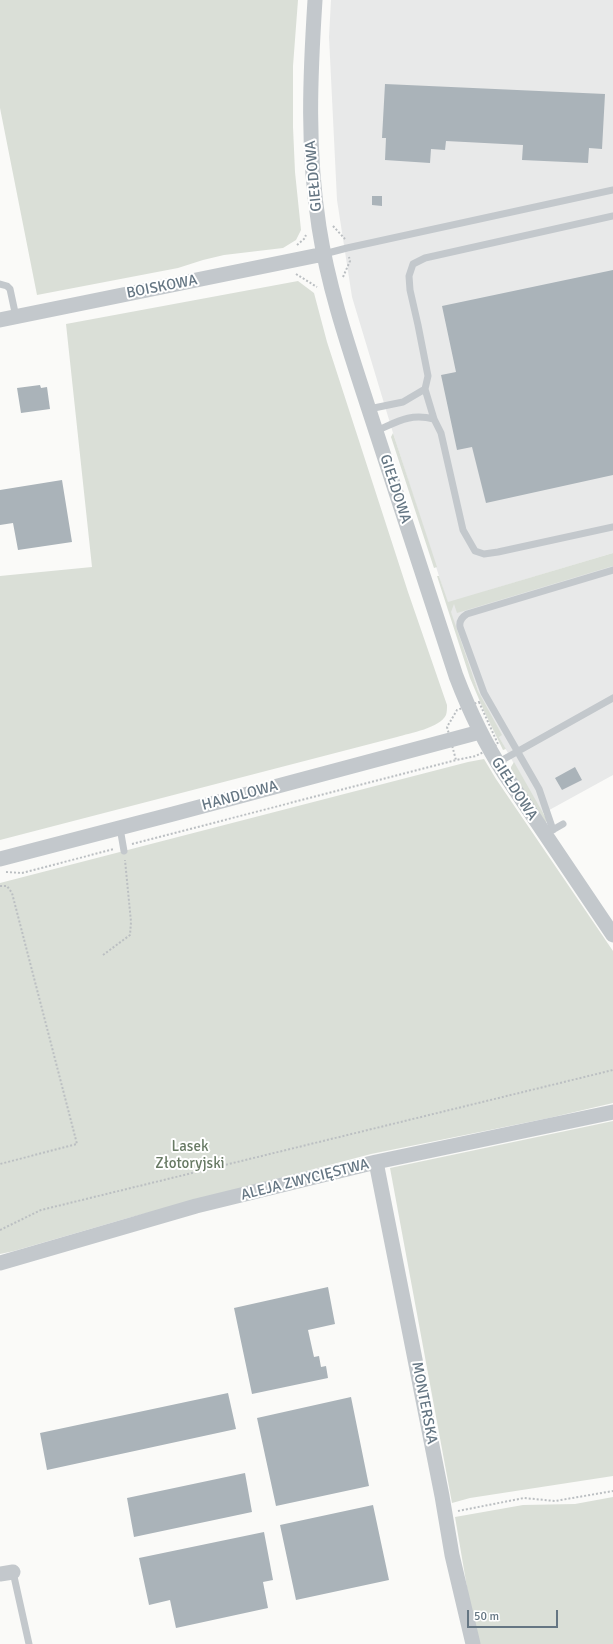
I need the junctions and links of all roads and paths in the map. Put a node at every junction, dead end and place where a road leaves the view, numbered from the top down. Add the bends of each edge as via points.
1 (315, 0) edge
2 (613, 190) edge
3 (613, 216) edge
4 (324, 254) junction
5 (0, 284) edge
6 (16, 317) junction
7 (0, 320) edge
8 (425, 389) junction
9 (369, 409) junction
10 (434, 419) junction
11 (376, 431) junction
12 (613, 527) edge
13 (613, 570) edge
14 (613, 698) edge
15 (480, 732) junction
16 (517, 752) junction
17 (456, 760) dead end
18 (497, 763) junction
19 (563, 824) dead end
20 (120, 828) junction
21 (549, 832) junction
22 (124, 849) junction
23 (1, 866) edge
24 (0, 886) edge
25 (613, 935) edge
26 (103, 955) dead end
27 (613, 1070) edge
28 (613, 1112) edge
29 (376, 1162) junction
30 (0, 1164) edge
31 (0, 1230) edge
32 (0, 1263) edge
33 (613, 1491) edge
34 (445, 1513) junction
35 (6, 1573) edge
36 (29, 1644) edge
37 (473, 1644) edge

1 - 4 street, GIEŁDOWA via 310,132 314,188
2 - 4 lane
3 - 8 lane via 425,258 413,264 409,276 410,290 428,376
4 - 6 street, BOISKOWA
4 - 9 street, GIEŁDOWA via 343,332
5 - 6 lane via 10,289
6 - 7 street, BOISKOWA
8 - 9 lane via 403,402
8 - 10 lane
9 - 11 street, GIEŁDOWA
10 - 11 lane via 422,416 409,417
10 - 12 lane via 442,433 462,530 476,551 484,554 498,552
11 - 15 street, GIEŁDOWA via 456,676
13 - 16 lane via 467,614 461,619 460,627 482,690
14 - 16 lane
15 - 18 street, GIEŁDOWA
15 - 20 street, HANDLOWA
16 - 18 lane
16 - 21 lane via 540,793
17 - 22 path
18 - 21 street, GIEŁDOWA
19 - 21 lane
20 - 22 lane
20 - 23 street, HANDLOWA
21 - 25 street, GIEŁDOWA
22 - 23 path via 22,873
22 - 26 path via 130,934
24 - 30 path via 7,886 12,893 77,1144
27 - 31 path via 41,1210
28 - 29 street, ALEJA ZWYCIĘSTWA
29 - 32 street, ALEJA ZWYCIĘSTWA via 196,1206
29 - 34 street, MONTERSKA
33 - 34 path via 555,1501 524,1498
34 - 37 street, MONTERSKA
35 - 36 lane

